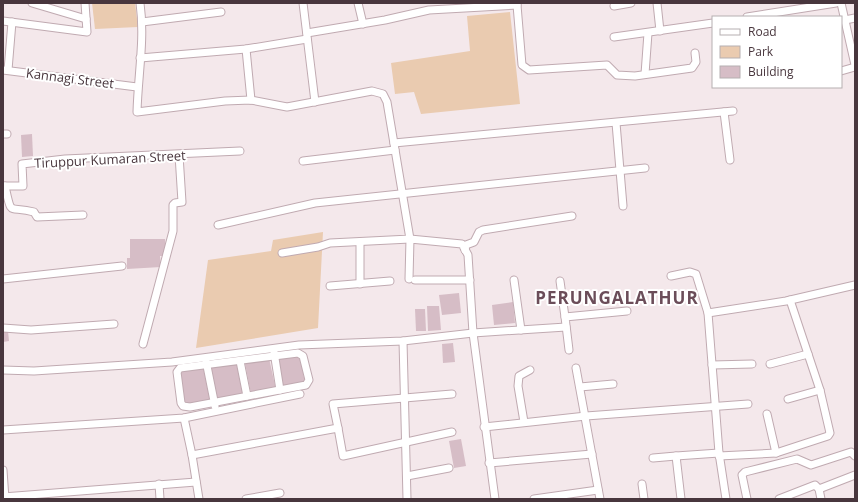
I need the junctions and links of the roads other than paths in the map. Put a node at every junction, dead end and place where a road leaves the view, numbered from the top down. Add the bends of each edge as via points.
1 (32, 3) edge
2 (85, 3) edge
3 (140, 3) edge
4 (303, 3) edge
5 (358, 3) edge
6 (630, 3) edge
7 (657, 3) edge
8 (836, 3) edge
9 (841, 3) edge
10 (517, 4) edge
11 (473, 5) edge
12 (614, 6) dead end
13 (221, 12) dead end
14 (794, 13) edge
15 (759, 16) edge
16 (855, 18) edge
17 (86, 19) junction
18 (845, 20) junction
19 (3, 21) edge
20 (12, 22) junction
21 (142, 22) junction
22 (712, 23) edge
23 (363, 24) junction
24 (660, 31) junction
25 (648, 33) junction
26 (307, 36) junction
27 (614, 37) dead end
28 (246, 49) junction
29 (694, 53) dead end
30 (140, 58) junction
31 (855, 66) edge
32 (5, 70) edge
33 (842, 71) edge
34 (645, 74) junction
35 (138, 87) junction
36 (251, 100) junction
37 (315, 102) junction
38 (733, 111) dead end
39 (724, 112) junction
40 (616, 123) junction
41 (395, 147) junction
42 (240, 151) dead end
43 (179, 155) junction
44 (730, 160) dead end
45 (303, 161) dead end
46 (645, 168) dead end
47 (619, 171) junction
48 (4, 186) edge
49 (402, 193) junction
50 (623, 206) dead end
51 (83, 215) dead end
52 (572, 216) dead end
53 (218, 225) dead end
54 (410, 239) junction
55 (360, 242) junction
56 (465, 250) junction
57 (282, 253) dead end
58 (122, 266) dead end
59 (671, 276) dead end
60 (3, 279) edge
61 (470, 280) junction
62 (514, 280) dead end
63 (560, 280) dead end
64 (390, 281) dead end
65 (360, 284) junction
66 (855, 285) edge
67 (330, 286) dead end
68 (790, 300) junction
69 (627, 311) dead end
70 (708, 313) junction
71 (565, 317) junction
72 (114, 324) dead end
73 (566, 327) junction
74 (3, 328) edge
75 (520, 330) junction
76 (473, 333) junction
77 (403, 341) junction
78 (143, 344) dead end
79 (274, 348) junction
80 (569, 350) dead end
81 (808, 354) junction
82 (274, 357) junction
83 (206, 361) junction
84 (240, 361) junction
85 (752, 364) dead end
86 (770, 364) dead end
87 (712, 365) junction
88 (576, 368) dead end
89 (3, 370) edge
90 (530, 370) dead end
91 (612, 384) dead end
92 (580, 387) junction
93 (280, 390) junction
94 (820, 390) junction
95 (300, 394) dead end
96 (452, 394) dead end
97 (247, 396) junction
98 (406, 398) junction
99 (788, 399) dead end
100 (214, 402) junction
101 (748, 404) dead end
102 (715, 407) junction
103 (217, 411) junction
104 (767, 414) dead end
105 (586, 416) junction
106 (184, 418) junction
107 (524, 422) junction
108 (484, 426) junction
109 (338, 428) junction
110 (3, 430) edge
111 (452, 432) dead end
112 (407, 442) junction
113 (776, 453) junction
114 (592, 454) junction
115 (192, 455) junction
116 (719, 455) junction
117 (676, 456) junction
118 (855, 456) edge
119 (653, 458) dead end
120 (490, 462) junction
121 (449, 468) dead end
122 (3, 470) edge
123 (855, 475) edge
124 (407, 476) junction
125 (196, 482) junction
126 (158, 484) junction
127 (642, 484) dead end
128 (818, 489) junction
129 (598, 490) junction
130 (280, 493) dead end
131 (4, 497) edge
132 (160, 499) edge
133 (199, 499) edge
134 (246, 499) edge
135 (407, 499) edge
136 (495, 499) edge
137 (534, 499) edge
138 (600, 499) edge
139 (644, 499) edge
140 (681, 499) edge
141 (726, 499) edge
142 (748, 499) edge
143 (779, 499) edge
144 (821, 499) edge

1 - 17 street
2 - 17 street
3 - 21 street
4 - 26 street
5 - 23 street
6 - 12 street
7 - 24 street
8 - 14 street
9 - 18 street
10 - 11 street
10 - 34 street via 524,68 529,70 607,65 617,75
11 - 23 street via 429,10
13 - 21 street
14 - 15 street
16 - 18 street
17 - 20 street via 87,32
18 - 31 street
19 - 20 street
20 - 32 street
21 - 30 street
22 - 24 street
23 - 26 street
24 - 25 street
25 - 27 street
25 - 34 street
26 - 28 street
26 - 37 street
28 - 30 street
28 - 36 street
29 - 34 street via 696,62 692,68
30 - 35 street
31 - 33 street
32 - 35 street, Kannagi Street
35 - 36 street via 137,112
36 - 37 street via 287,108
37 - 41 street via 372,91 383,94 387,102
38 - 39 street
39 - 40 street
39 - 44 street
40 - 41 street
40 - 47 street
41 - 45 street
41 - 49 street
42 - 43 street, Tiruppur Kumaran Street
43 - 48 street, Tiruppur Kumaran Street via 65,158 22,164 23,186
43 - 78 street via 182,202 173,205 173,231
46 - 47 street
47 - 49 street
47 - 50 street
48 - 51 street via 12,210 34,212 37,217
49 - 53 street via 314,203
49 - 54 street
52 - 56 street via 483,230 476,239 466,245
54 - 55 street
54 - 56 street via 462,244
54 - 61 street via 412,280
55 - 57 street via 330,243
55 - 65 street
56 - 61 street via 468,255
58 - 60 street
59 - 70 street via 690,272 696,274
61 - 76 street
62 - 75 street
63 - 71 street
64 - 65 street
65 - 67 street
66 - 68 street
68 - 70 street
68 - 81 street
69 - 71 street
70 - 87 street
71 - 73 street
72 - 74 street via 31,330
73 - 75 street
73 - 80 street
75 - 76 street
76 - 77 street
76 - 108 street
77 - 79 street
77 - 98 street
79 - 82 street
79 - 83 street
81 - 86 street
81 - 94 street
82 - 84 street
82 - 93 street
82 - 93 street via 302,355 308,380 306,384
83 - 84 street
83 - 89 street via 34,372
83 - 100 street
83 - 100 street via 177,370 181,403 187,407
84 - 97 street
85 - 87 street
87 - 102 street
88 - 92 street
90 - 107 street via 519,376 518,386
91 - 92 street
92 - 105 street
93 - 97 street
94 - 99 street
94 - 113 street via 830,434
95 - 103 street
96 - 98 street
97 - 100 street
98 - 109 street via 334,404
98 - 112 street
100 - 103 street
101 - 102 street
102 - 105 street
102 - 116 street
103 - 106 street
104 - 113 street
105 - 107 street
105 - 114 street
106 - 110 street
106 - 115 street
107 - 108 street
108 - 120 street
109 - 112 street via 343,456
109 - 115 street
111 - 112 street
112 - 124 street
113 - 116 street
114 - 120 street
114 - 129 street
115 - 125 street
116 - 117 street
116 - 141 street
117 - 119 street
117 - 140 street
118 - 142 street via 850,452 811,465 797,459 745,472 742,475
120 - 136 street
121 - 124 street
122 - 131 street
123 - 128 street
124 - 135 street
125 - 126 street
125 - 133 street
126 - 131 street
126 - 132 street
127 - 139 street
128 - 143 street via 815,485
128 - 144 street
129 - 137 street
129 - 138 street
130 - 134 street

